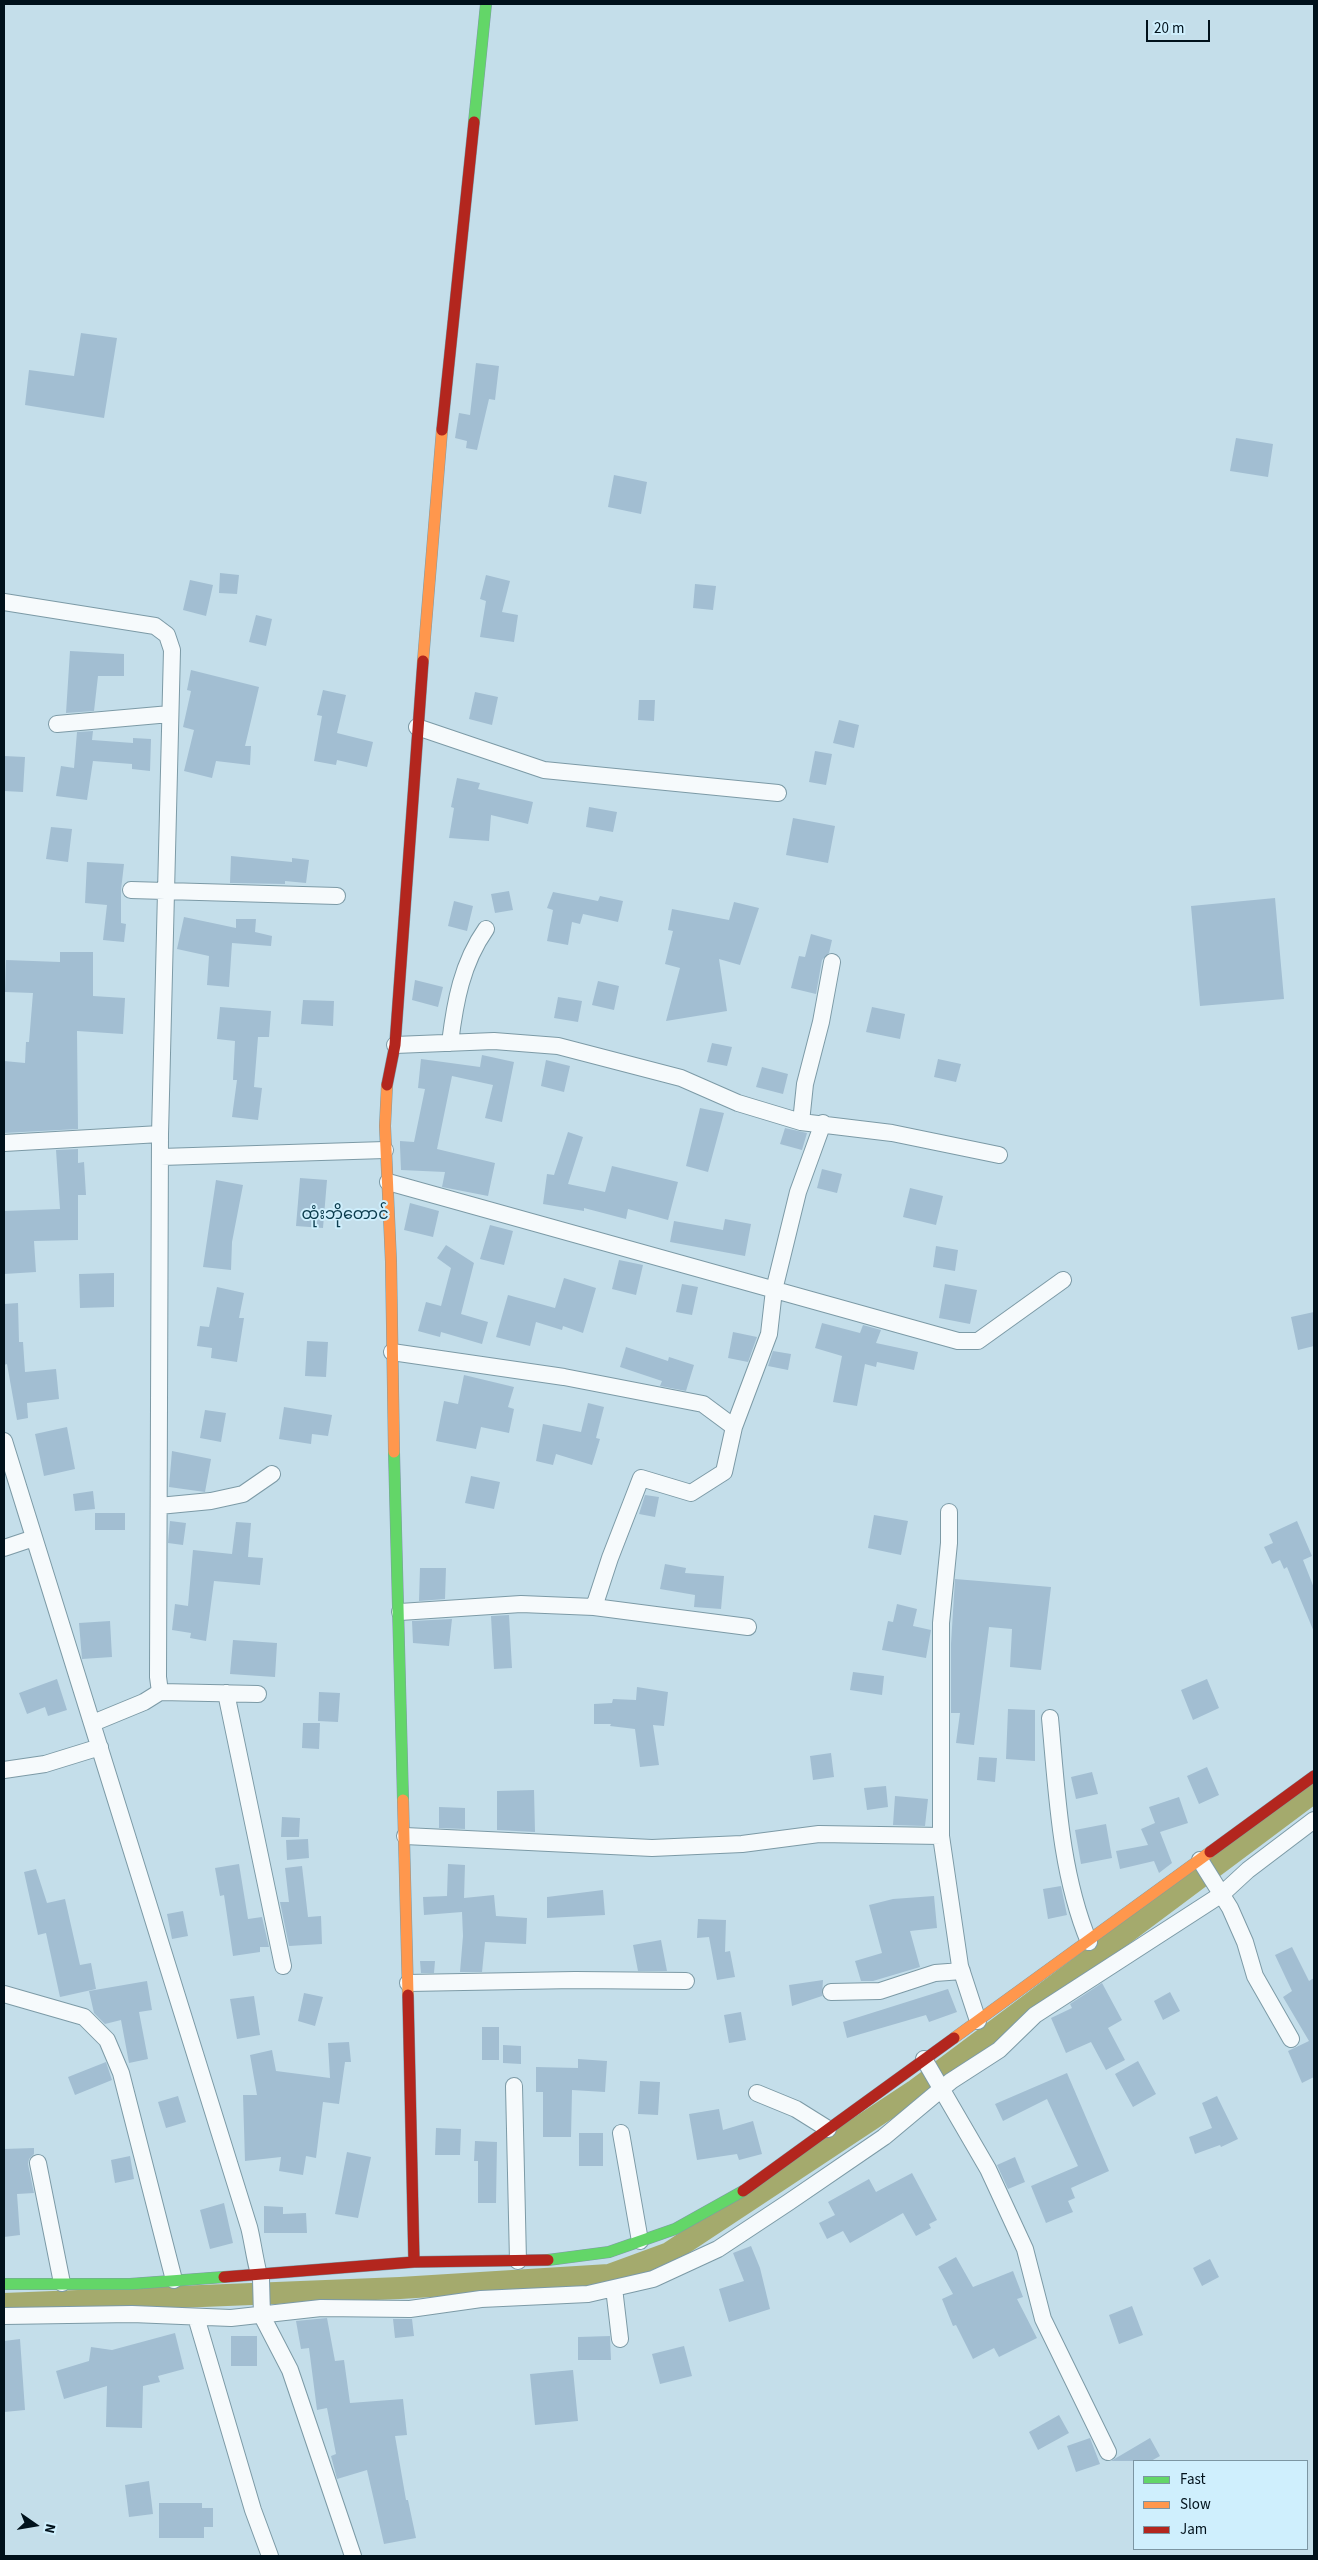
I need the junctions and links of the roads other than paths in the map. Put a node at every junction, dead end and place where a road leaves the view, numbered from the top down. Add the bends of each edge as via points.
1 (486, 4) edge
2 (4, 602) edge
3 (170, 714) junction
4 (57, 724) dead end
5 (417, 726) junction
6 (778, 793) dead end
7 (131, 890) dead end
8 (166, 892) junction
9 (337, 896) dead end
10 (486, 929) dead end
11 (832, 962) dead end
12 (450, 1042) junction
13 (395, 1045) junction
14 (801, 1122) junction
15 (823, 1123) junction
16 (160, 1134) junction
17 (4, 1143) edge
18 (379, 1151) junction
19 (1000, 1155) dead end
20 (161, 1158) junction
21 (388, 1182) junction
22 (1063, 1280) dead end
23 (774, 1290) junction
24 (392, 1352) junction
25 (734, 1427) junction
26 (4, 1442) edge
27 (272, 1474) dead end
28 (159, 1506) junction
29 (949, 1512) dead end
30 (34, 1538) junction
31 (4, 1548) edge
32 (594, 1607) junction
33 (400, 1612) junction
34 (748, 1627) dead end
35 (160, 1692) junction
36 (226, 1693) junction
37 (258, 1694) dead end
38 (1050, 1718) dead end
39 (93, 1724) junction
40 (100, 1747) junction
41 (4, 1770) edge
42 (1314, 1776) edge
43 (1314, 1820) edge
44 (405, 1836) junction
45 (941, 1836) junction
46 (1203, 1864) junction
47 (1219, 1888) junction
48 (1089, 1942) junction
49 (283, 1966) dead end
50 (962, 1971) junction
51 (686, 1981) dead end
52 (408, 1983) junction
53 (831, 1992) dead end
54 (4, 1994) edge
55 (978, 2021) junction
56 (1290, 2039) dead end
57 (925, 2062) junction
58 (514, 2086) dead end
59 (938, 2087) junction
60 (757, 2093) dead end
61 (828, 2129) junction
62 (621, 2133) dead end
63 (38, 2163) dead end
64 (640, 2241) junction
65 (518, 2261) junction
66 (414, 2262) junction
67 (259, 2276) junction
68 (61, 2277) junction
69 (174, 2280) junction
70 (4, 2284) edge
71 (614, 2288) junction
72 (262, 2310) junction
73 (4, 2316) edge
74 (196, 2317) junction
75 (620, 2339) dead end
76 (1108, 2452) dead end
77 (270, 2556) edge
78 (353, 2556) edge

1 - 5 street via 442,429
2 - 3 street via 155,626 167,634 172,650
3 - 4 street
3 - 8 street
5 - 6 street via 544,770
5 - 13 street
7 - 8 street
8 - 9 street
8 - 16 street
10 - 12 street via 475,944 456,994
11 - 14 street via 822,1022 805,1084
12 - 13 street
12 - 14 street via 494,1041 558,1046 681,1078 738,1103
13 - 18 street via 388,1068
14 - 15 street
15 - 19 street
15 - 23 street via 798,1192
16 - 17 street
16 - 20 street
18 - 20 street
18 - 21 street
20 - 28 street
21 - 23 street
21 - 24 street via 393,1275
22 - 23 street via 978,1341 958,1341
23 - 25 street via 769,1334
24 - 25 street via 564,1377 703,1404
24 - 33 street
25 - 32 street via 724,1472 691,1493 641,1478
26 - 30 street
27 - 28 street via 243,1494
28 - 35 street
29 - 45 street via 950,1543 941,1623
30 - 31 street
30 - 39 street
32 - 33 street via 521,1604
32 - 34 street
33 - 44 street
35 - 36 street
35 - 39 street
36 - 37 street
36 - 49 street
38 - 48 street via 1060,1831 1079,1919
39 - 40 street
40 - 41 street via 45,1764
40 - 67 street via 249,2227
42 - 46 street
43 - 47 street
44 - 45 street via 652,1848 742,1844 819,1834
44 - 52 street
45 - 50 street
46 - 47 street
46 - 48 street
47 - 56 street via 1245,1942 1255,1976
47 - 59 street via 1035,2015 999,2050
48 - 55 street
50 - 53 street via 935,1974 880,1991
50 - 55 street
51 - 52 street
52 - 66 street
54 - 69 street via 84,2017 107,2040 121,2073
55 - 57 street
57 - 59 street
57 - 61 street
58 - 65 street
59 - 71 street via 884,2137 718,2249 653,2279
59 - 76 street via 988,2169 1025,2248 1042,2319
60 - 61 street via 796,2109
61 - 64 street via 738,2194 675,2229
62 - 64 street
63 - 68 street
64 - 65 street via 609,2252
65 - 66 street
66 - 67 street
67 - 69 street
67 - 72 street
68 - 69 street via 104,2284
68 - 70 street
71 - 72 street via 588,2294 481,2299 410,2309
71 - 75 street
72 - 74 street via 231,2318
72 - 78 street via 290,2370
73 - 74 street via 132,2314
74 - 77 street via 252,2510

